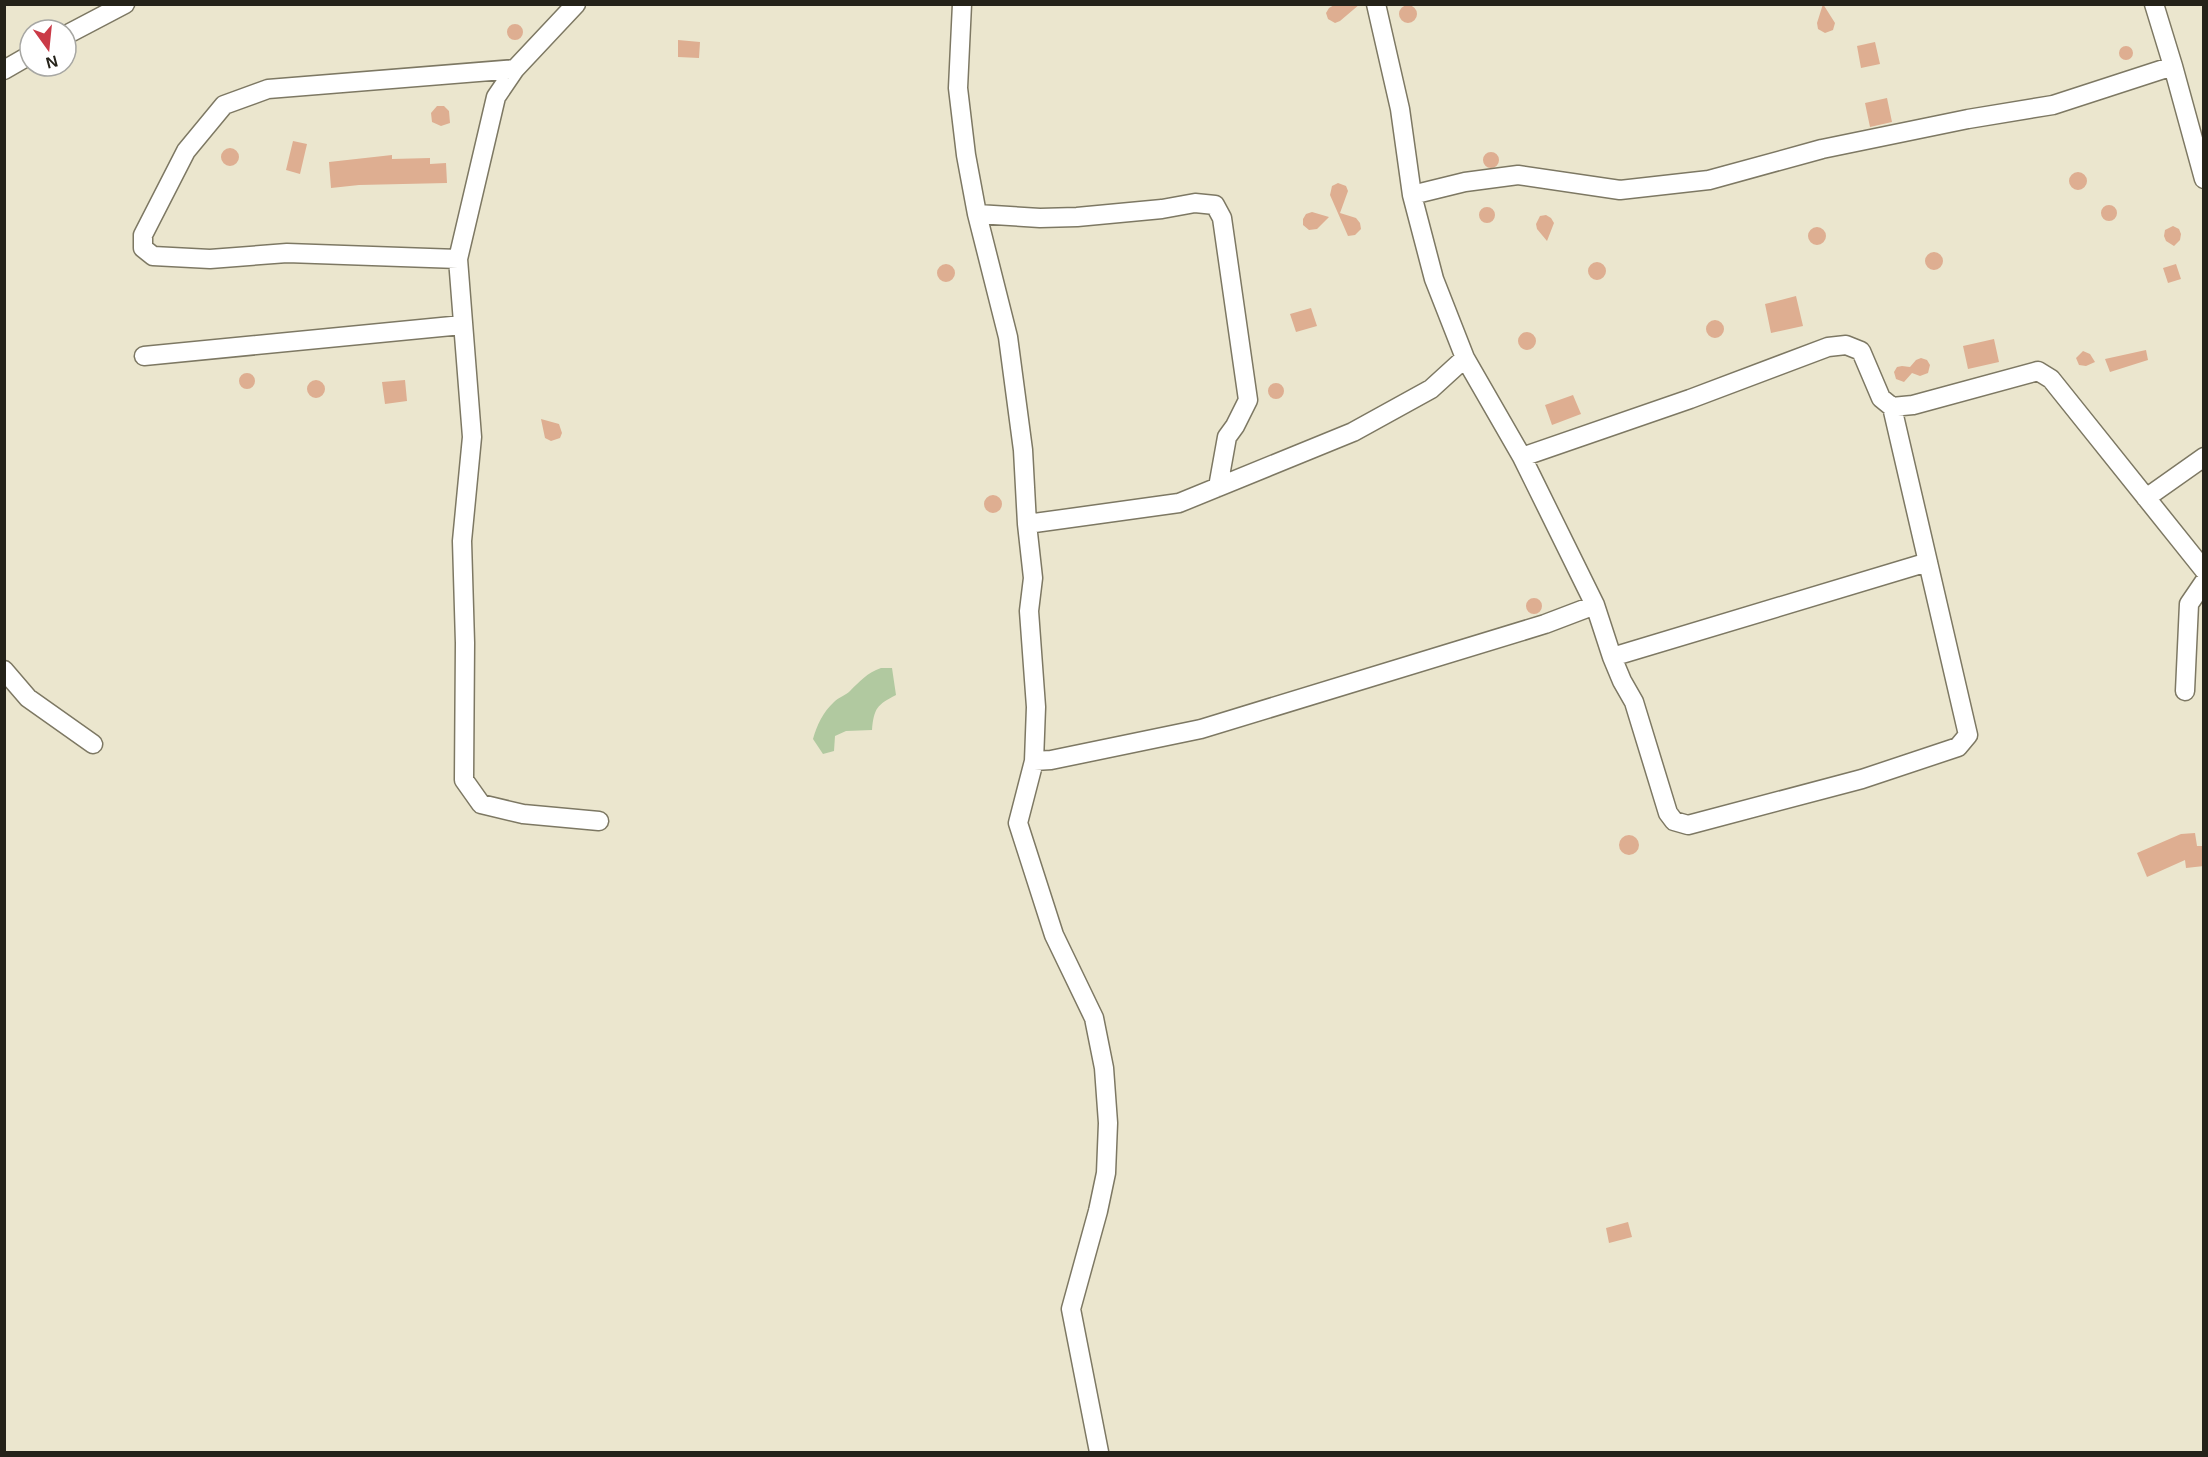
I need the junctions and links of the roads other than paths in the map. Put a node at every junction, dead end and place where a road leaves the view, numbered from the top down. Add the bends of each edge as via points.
1 (125, 4) edge
2 (576, 4) edge
3 (962, 4) edge
4 (1376, 4) edge
5 (2154, 4) edge
6 (78, 29) edge
7 (18, 62) edge
8 (2173, 66) junction
9 (515, 69) junction
10 (4, 70) edge
11 (2204, 179) edge
12 (1412, 195) junction
13 (977, 214) junction
14 (458, 259) junction
15 (462, 325) junction
16 (144, 356) dead end
17 (1465, 358) junction
18 (1892, 407) junction
19 (2204, 457) edge
20 (1522, 458) junction
21 (1218, 487) junction
22 (2146, 498) junction
23 (1027, 524) junction
24 (1928, 562) junction
25 (2204, 570) edge
26 (2204, 582) edge
27 (1595, 604) junction
28 (1612, 657) junction
29 (4, 670) edge
30 (2185, 691) dead end
31 (93, 744) dead end
32 (1034, 761) junction
33 (599, 821) dead end
34 (1099, 1452) edge

1 - 6 street
2 - 9 street
3 - 13 street via 958,88
4 - 12 street via 1400,109
5 - 8 street
7 - 10 street
8 - 11 street
8 - 12 street via 2053,105 1822,149 1709,180 1620,190 1518,175
9 - 14 street via 496,97
9 - 14 street via 268,89 224,105 186,151 142,235 143,248 153,256 210,258 287,253
12 - 17 street via 1434,279
13 - 21 street via 1077,217 1195,203 1215,205 1222,218 1248,400 1227,437
13 - 23 street via 1008,337 1023,450
14 - 15 street
15 - 16 street
15 - 33 street via 472,437 462,541 464,780 481,804 523,814
17 - 20 street
17 - 21 street via 1431,389 1353,432
18 - 20 street via 1881,398 1861,351 1846,345 1828,347
18 - 22 street via 1913,405 2038,371 2051,379
18 - 24 street
19 - 22 street
20 - 27 street
21 - 23 street via 1179,503
22 - 25 street
23 - 32 street via 1033,578 1029,611 1036,707
24 - 28 street
24 - 28 street via 1968,735 1958,747 1862,778 1688,825 1674,820 1668,813 1634,702
26 - 30 street via 2189,604
27 - 28 street
27 - 32 street via 1534,627 1201,729
29 - 31 street via 28,698
32 - 34 street via 1018,823 1054,935 1094,1018 1104,1068 1106,1173 1071,1309

